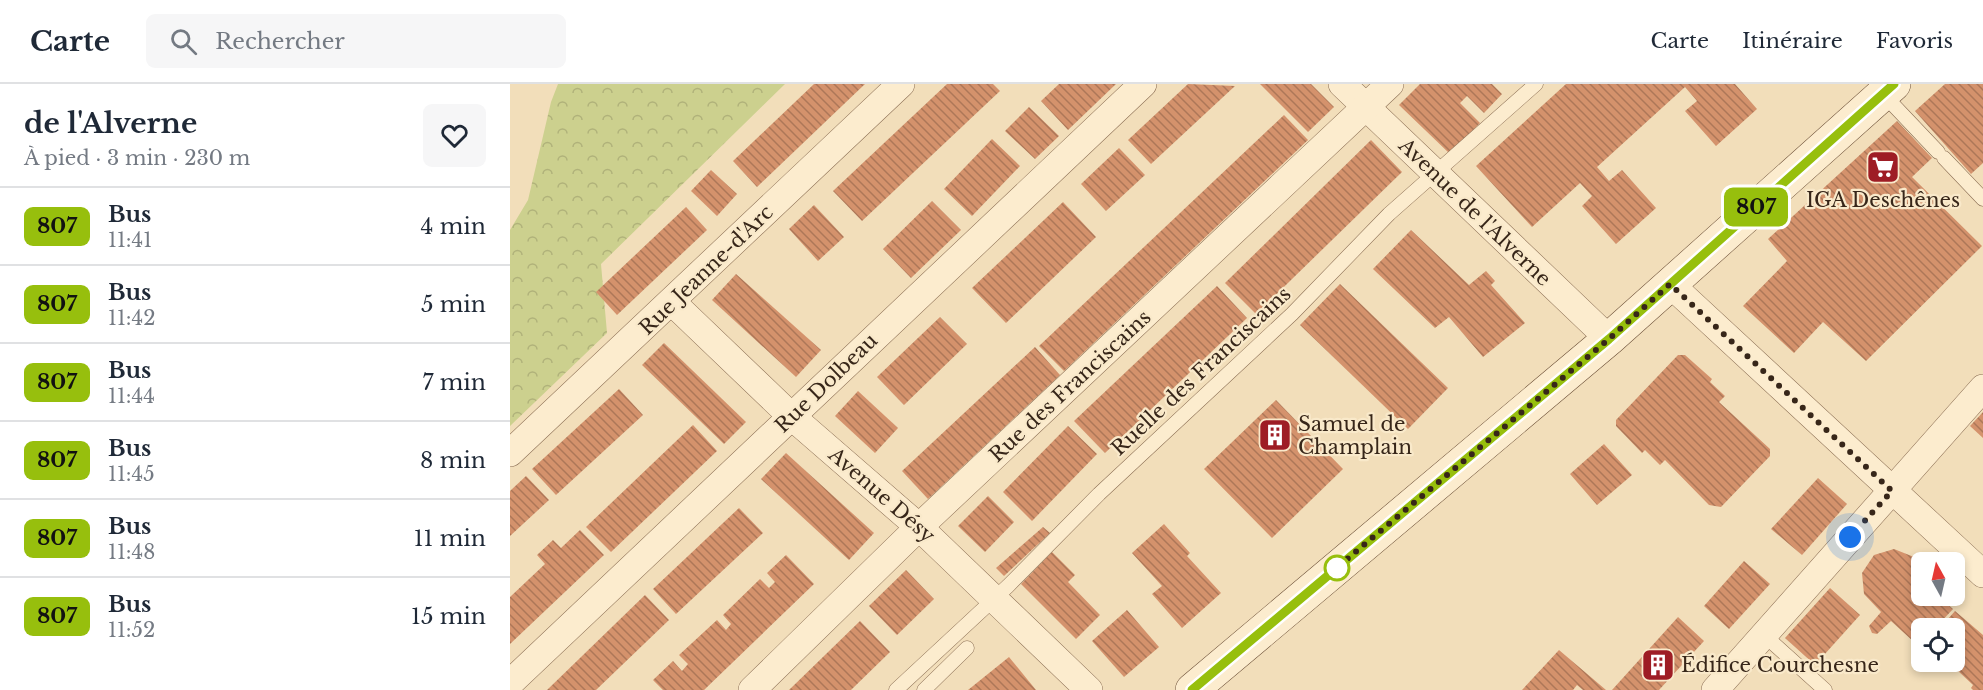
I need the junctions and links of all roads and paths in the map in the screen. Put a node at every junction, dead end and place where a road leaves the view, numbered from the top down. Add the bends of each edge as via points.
1 (901, 84) edge
2 (1143, 84) edge
3 (1342, 84) edge
4 (1390, 84) edge
5 (1536, 84) edge
6 (1889, 89) edge
7 (1366, 107) junction
8 (1435, 175) junction
9 (1983, 198) edge
10 (1670, 284) junction
11 (672, 302) junction
12 (1609, 339) junction
13 (1983, 388) edge
14 (791, 416) junction
15 (510, 453) edge
16 (1892, 491) junction
17 (919, 527) junction
18 (1983, 574) edge
19 (994, 599) junction
20 (1764, 635) junction
21 (967, 648) dead end
22 (510, 683) edge
23 (752, 690) edge
24 (896, 690) edge
25 (924, 690) edge
26 (1089, 690) edge
27 (1192, 690) edge
28 (1715, 690) edge
29 (1825, 690) edge

1 - 11 street, Rue Jeanne-d'Arc
2 - 14 street, Rue Dolbeau
3 - 7 street, Avenue de l'Alverne
4 - 7 street, Rue des Franciscains
5 - 8 lane, Ruelle des Franciscains
6 - 9 lane via 1941,155
6 - 10 main road
7 - 8 street, Avenue de l'Alverne
7 - 17 street, Rue des Franciscains
8 - 12 street, Avenue de l'Alverne
8 - 19 lane, Ruelle des Franciscains via 1389,214 1292,314 1099,494
10 - 12 main road
10 - 16 street
11 - 14 street, Avenue Désy
11 - 15 street, Rue Jeanne-d'Arc
12 - 27 main road
13 - 16 street
14 - 17 street, Avenue Désy
14 - 22 street, Rue Dolbeau
16 - 18 street
16 - 20 street
17 - 19 street, Avenue Désy
17 - 23 street, Rue des Franciscains
19 - 24 lane, Ruelle des Franciscains
19 - 26 street, Avenue Désy
20 - 28 street
20 - 29 lane
21 - 25 lane

